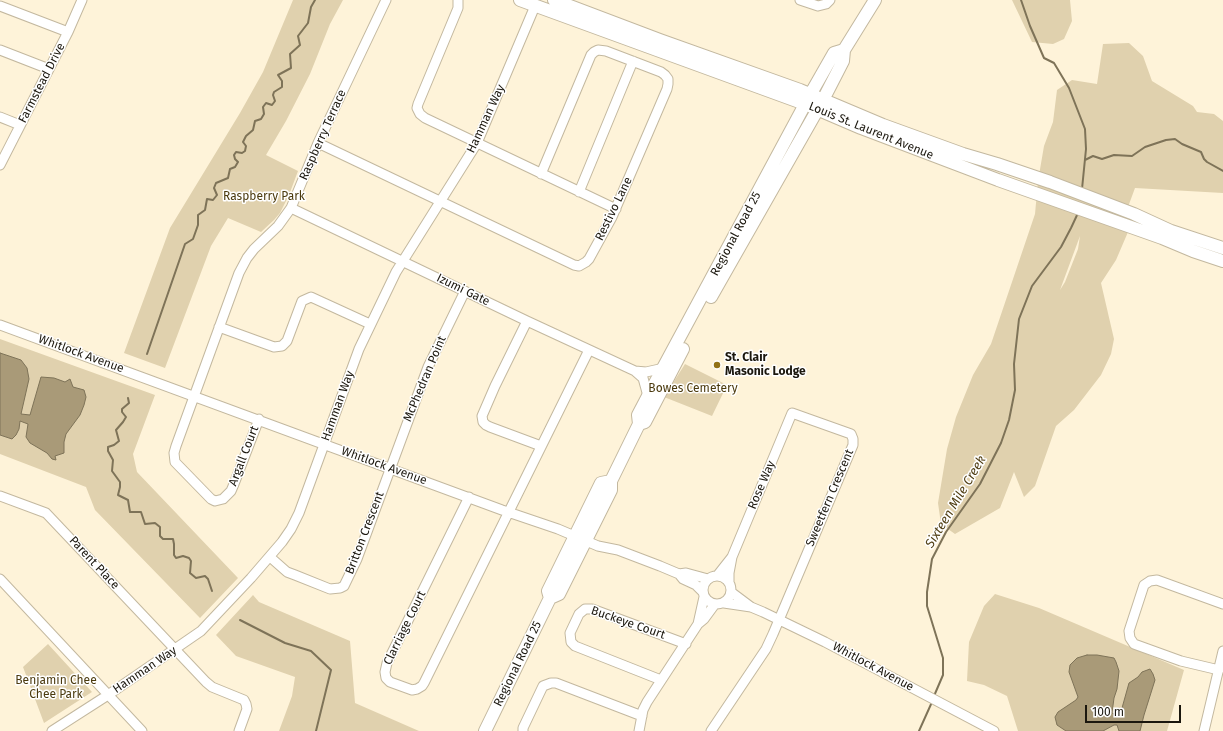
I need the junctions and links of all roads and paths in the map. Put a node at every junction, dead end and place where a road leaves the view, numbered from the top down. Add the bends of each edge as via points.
1 (82, 0) edge
2 (386, 0) edge
3 (458, 0) edge
4 (520, 0) edge
5 (554, 0) edge
6 (800, 0) edge
7 (830, 0) edge
8 (875, 0) edge
9 (0, 6) edge
10 (536, 6) junction
11 (68, 32) junction
12 (0, 50) edge
13 (844, 50) junction
14 (633, 62) junction
15 (49, 69) junction
16 (808, 100) junction
17 (820, 105) junction
18 (0, 117) edge
19 (20, 125) junction
20 (318, 143) junction
21 (477, 143) junction
22 (0, 165) edge
23 (541, 174) junction
24 (578, 192) junction
25 (440, 202) junction
26 (291, 208) junction
27 (616, 209) junction
28 (1223, 248) edge
29 (403, 261) junction
30 (1223, 261) edge
31 (465, 291) junction
32 (527, 321) junction
33 (370, 324) junction
34 (0, 325) edge
35 (219, 327) junction
36 (589, 350) junction
37 (664, 368) junction
38 (635, 371) junction
39 (194, 396) junction
40 (648, 396) junction
41 (792, 413) joint
42 (258, 419) junction
43 (639, 424) junction
44 (325, 444) junction
45 (541, 446) junction
46 (390, 469) junction
47 (0, 496) edge
48 (469, 498) junction
49 (508, 512) junction
50 (581, 538) junction
51 (270, 557) junction
52 (732, 557) junction
53 (679, 574) junction
54 (712, 578) junction
55 (0, 579) edge
56 (730, 587) junction
57 (704, 594) junction
58 (719, 604) junction
59 (1223, 604) edge
60 (751, 607) junction
61 (779, 620) junction
62 (698, 624) junction
63 (686, 644) junction
64 (176, 649) junction
65 (1223, 651) edge
66 (1219, 670) junction
67 (662, 680) junction
68 (108, 695) junction
69 (642, 716) junction
70 (990, 729) edge
71 (52, 731) edge
72 (142, 731) edge
73 (239, 731) edge
74 (485, 731) edge
75 (523, 731) edge
76 (639, 731) edge
77 (711, 731) edge
78 (1204, 731) edge

1 - 11 street, Farmstead Drive
2 - 20 street, Raspberry Terrace
3 - 21 street via 458,8 417,108 422,117
4 - 10 main road, Louis St. Laurent Avenue
5 - 16 main road, Louis St. Laurent Avenue
6 - 7 street via 818,6
8 - 13 main road, Regional Road 25
9 - 11 street
10 - 16 main road, Louis St. Laurent Avenue
10 - 21 street, Hamman Way
11 - 15 street, Farmstead Drive
12 - 15 street
13 - 16 main road, Regional Road 25 via 834,53
13 - 17 main road, Regional Road 25 via 843,61
14 - 23 street, Restivo Lane via 602,50 591,55
14 - 24 street
14 - 27 street, Restivo Lane via 661,72 668,79 668,84
15 - 19 street, Farmstead Drive
16 - 17 main road, Louis St. Laurent Avenue
16 - 37 main road, Regional Road 25
17 - 28 main road, Louis St. Laurent Avenue via 1050,182 1172,231
17 - 30 main road, Louis St. Laurent Avenue via 874,133
17 - 43 main road, Regional Road 25 via 700,316 645,422
18 - 19 street
19 - 22 street, Farmstead Drive
20 - 25 street, Restivo Lane
20 - 26 street, Raspberry Terrace
21 - 23 street
21 - 25 street, Hamman Way
23 - 24 street
24 - 27 street
25 - 27 street, Restivo Lane via 579,266 588,259
25 - 29 street, Hamman Way
26 - 29 street, Izumi Gate
26 - 35 street, Raspberry Terrace via 243,264
29 - 31 street, Izumi Gate
29 - 33 street, Hamman Way
31 - 32 street, Izumi Gate
31 - 46 street, McPhedran Point via 428,367
32 - 36 street, Izumi Gate
32 - 45 street via 482,416 486,425
33 - 35 street via 311,297 302,301 287,341 282,346 274,347
33 - 44 street, Hamman Way
34 - 39 street, Whitlock Avenue
35 - 39 street, Raspberry Terrace
36 - 38 street, Izumi Gate
36 - 45 street, Clarriage Court
37 - 38 street, Izumi Gate via 646,372
37 - 40 main road, Regional Road 25
38 - 40 street via 643,378
39 - 42 street, Whitlock Avenue
39 - 42 street, Argall Court via 174,458 210,499 223,499 231,491
40 - 43 main road, Regional Road 25 via 638,415
41 - 52 street, Rose Way
41 - 61 street, Sweetfern Crescent via 850,434 853,445
42 - 44 street, Whitlock Avenue
43 - 50 main road, Regional Road 25 via 611,481 611,490
44 - 46 street, Whitlock Avenue
44 - 51 street, Hamman Way via 296,521
45 - 49 street, Clarriage Court
46 - 48 street, Whitlock Avenue
46 - 51 street, Britton Crescent via 344,586 330,589 287,572
47 - 64 street, Parent Place via 46,513
48 - 49 street, Whitlock Avenue
48 - 49 street, Clarriage Court via 387,663 385,672 390,682 412,690 422,686
49 - 50 street, Whitlock Avenue
50 - 53 street, Whitlock Avenue
50 - 74 main road, Regional Road 25 via 560,594 550,598
51 - 64 street, Hamman Way via 209,623
52 - 54 street, Rose Way
52 - 56 street, Rose Way
53 - 54 street, Whitlock Avenue
53 - 57 street, Whitlock Avenue via 683,579 696,585
54 - 56 street via 721,577
54 - 57 street via 703,588
55 - 68 street
56 - 58 street via 730,596
56 - 60 street, Whitlock Avenue
57 - 58 street via 707,600
57 - 62 street
58 - 60 street, Whitlock Avenue
58 - 62 street
59 - 66 street via 1157,580 1150,580 1144,585 1129,631 1134,644 1181,661
60 - 61 street, Whitlock Avenue
61 - 70 street, Whitlock Avenue
61 - 77 street via 766,649
62 - 63 street
63 - 67 street
63 - 67 street, Buckeye Court via 592,609 585,609 579,614 570,633 571,642 575,646
64 - 68 street, Hamman Way
64 - 73 street, Parent Place via 212,687 244,700 247,709
65 - 66 street
66 - 78 street
67 - 69 street via 647,702
68 - 71 street, Hamman Way
68 - 72 street
69 - 75 street via 551,683 544,686
69 - 76 street

